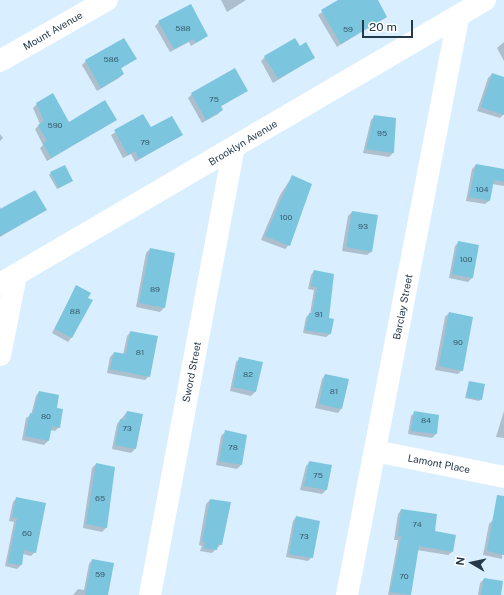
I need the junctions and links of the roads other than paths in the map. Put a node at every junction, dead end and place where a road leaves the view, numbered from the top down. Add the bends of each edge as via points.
1 (107, 0) edge
2 (486, 0) edge
3 (458, 18) junction
4 (0, 61) edge
5 (234, 148) junction
6 (8, 279) edge
7 (0, 355) edge
8 (374, 451) junction
9 (504, 477) edge
10 (150, 595) edge
11 (347, 595) edge

1 - 4 street, Mount Avenue
2 - 3 street, Brooklyn Avenue
3 - 5 street, Brooklyn Avenue
3 - 8 street, Barclay Street
5 - 6 street, Brooklyn Avenue
5 - 10 street, Sword Street
6 - 7 street
8 - 9 street, Lamont Place
8 - 11 street, Barclay Street

